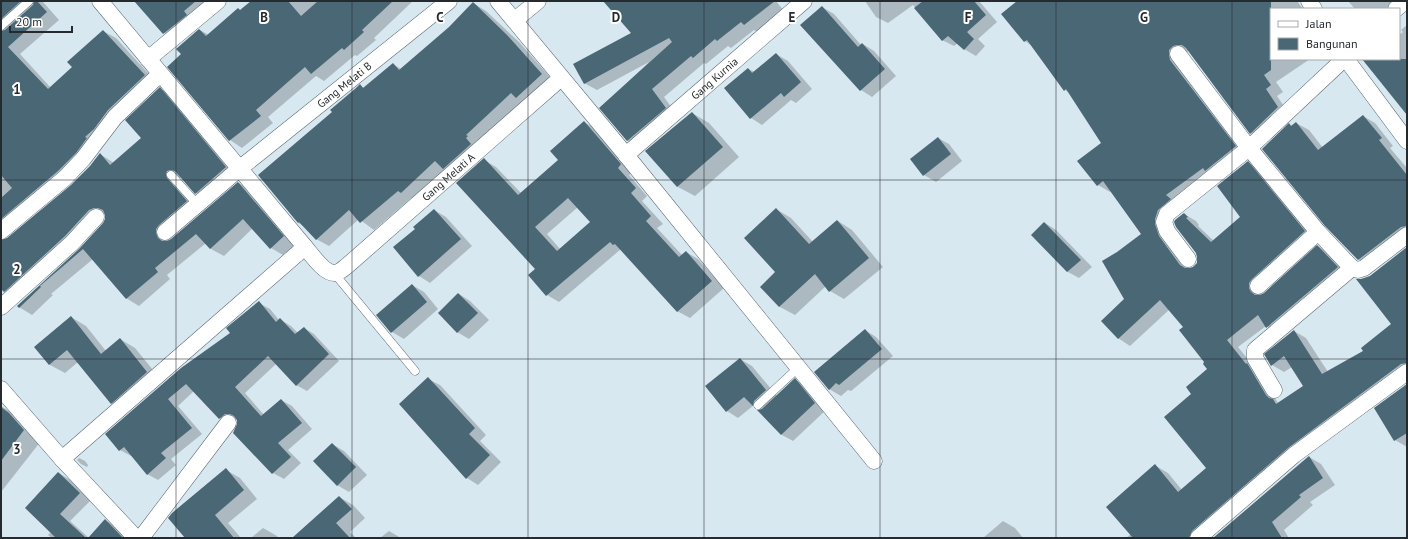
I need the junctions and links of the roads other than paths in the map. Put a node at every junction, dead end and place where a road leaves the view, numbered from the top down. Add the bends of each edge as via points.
1 (29, 1) edge
2 (100, 1) edge
3 (218, 1) edge
4 (449, 1) edge
5 (498, 1) edge
6 (538, 1) edge
7 (804, 1) edge
8 (1405, 1) edge
9 (1397, 8) edge
10 (515, 20) junction
11 (1, 26) edge
12 (1178, 54) dead end
13 (148, 59) junction
14 (1344, 60) edge
15 (1346, 60) edge
16 (160, 74) junction
17 (561, 78) junction
18 (1407, 141) edge
19 (1249, 148) junction
20 (626, 155) junction
21 (239, 169) junction
22 (171, 176) dead end
23 (198, 205) junction
24 (96, 217) dead end
25 (1, 231) edge
26 (165, 232) dead end
27 (1318, 232) junction
28 (1407, 235) edge
29 (305, 247) junction
30 (1188, 259) dead end
31 (1352, 268) junction
32 (334, 273) junction
33 (1258, 286) dead end
34 (1, 307) edge
35 (798, 368) junction
36 (416, 371) dead end
37 (1407, 372) edge
38 (1, 389) edge
39 (1274, 390) dead end
40 (758, 405) dead end
41 (228, 423) dead end
42 (62, 459) junction
43 (874, 461) dead end
44 (136, 538) edge
45 (141, 538) edge
46 (1198, 538) edge

1 - 11 lane
2 - 13 street
3 - 13 street
4 - 21 street, Gang Melati B
5 - 10 street
6 - 10 street
7 - 20 street, Gang Kurnia
8 - 9 street
10 - 17 street
12 - 19 street
13 - 16 street
14 - 19 street
15 - 18 street
16 - 21 street
16 - 25 street via 115,116 83,159 65,178
17 - 20 street
17 - 32 street, Gang Melati A via 340,272
19 - 27 street
19 - 30 street via 1167,214 1164,222 1167,231
20 - 35 street
21 - 23 street, Gang Melati B
21 - 29 street
22 - 23 lane
23 - 26 street, Gang Melati B
24 - 34 street via 72,243
27 - 31 street
27 - 33 street
28 - 31 street via 1364,268
29 - 32 street via 322,267
29 - 42 street
31 - 39 street via 1255,350 1255,358
32 - 36 lane
35 - 40 lane
35 - 43 street
37 - 46 street via 1294,455
38 - 42 street
41 - 45 street
42 - 44 street

